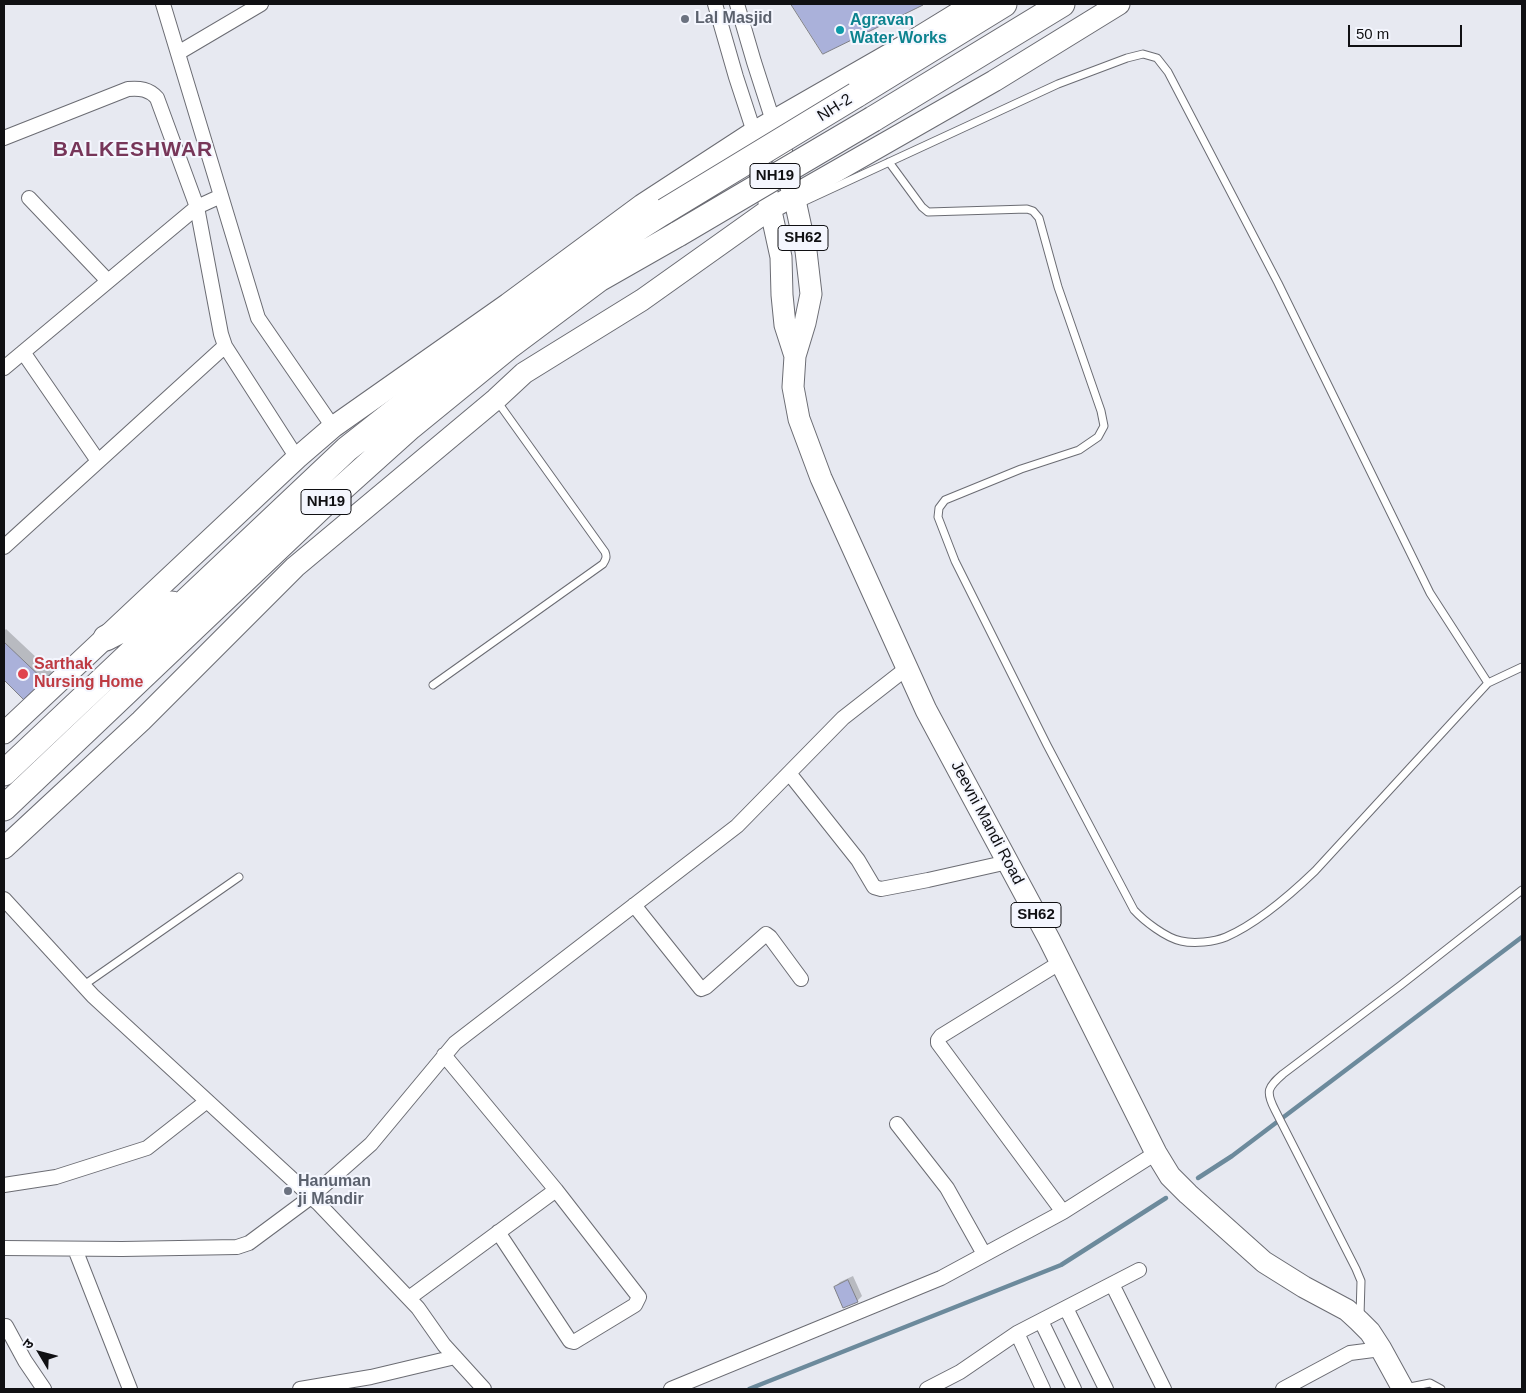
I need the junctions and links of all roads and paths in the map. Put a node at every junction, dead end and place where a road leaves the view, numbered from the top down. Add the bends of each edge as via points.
1 (163, 4) edge
2 (261, 4) edge
3 (715, 4) edge
4 (737, 4) edge
5 (973, 4) edge
6 (1004, 4) edge
7 (1062, 4) edge
8 (1119, 4) edge
9 (178, 53) junction
10 (830, 88) junction
11 (773, 121) junction
12 (754, 132) junction
13 (4, 138) edge
14 (866, 154) junction
15 (889, 162) junction
16 (684, 177) junction
17 (221, 196) junction
18 (29, 198) dead end
19 (795, 200) junction
20 (197, 207) junction
21 (770, 209) junction
22 (720, 244) junction
23 (108, 281) junction
24 (225, 346) junction
25 (23, 352) junction
26 (795, 356) junction
27 (4, 368) edge
28 (496, 399) junction
29 (333, 426) junction
30 (297, 458) junction
31 (98, 462) junction
32 (4, 545) edge
33 (201, 588) junction
34 (106, 638) junction
35 (1522, 667) edge
36 (907, 668) junction
37 (1488, 683) junction
38 (433, 685) dead end
39 (4, 733) edge
40 (4, 773) edge
41 (789, 773) junction
42 (4, 808) edge
43 (4, 848) edge
44 (1008, 862) junction
45 (239, 877) dead end
46 (1522, 890) edge
47 (4, 899) edge
48 (634, 905) junction
49 (1061, 962) junction
50 (801, 979) dead end
51 (84, 985) junction
52 (444, 1055) junction
53 (207, 1101) junction
54 (898, 1124) dead end
55 (1156, 1153) junction
56 (4, 1185) edge
57 (556, 1190) junction
58 (311, 1197) junction
59 (1063, 1212) junction
60 (498, 1232) junction
61 (4, 1248) edge
62 (76, 1249) junction
63 (984, 1254) junction
64 (1139, 1270) dead end
65 (1112, 1284) junction
66 (409, 1298) junction
67 (1066, 1308) junction
68 (1041, 1321) junction
69 (1359, 1321) junction
70 (6, 1326) dead end
71 (1017, 1333) junction
72 (1381, 1348) junction
73 (455, 1357) junction
74 (44, 1389) edge
75 (130, 1389) edge
76 (300, 1389) edge
77 (484, 1389) edge
78 (671, 1389) edge
79 (927, 1389) edge
80 (1043, 1389) edge
81 (1074, 1389) edge
82 (1106, 1389) edge
83 (1164, 1389) edge
84 (1283, 1389) edge
85 (1403, 1389) edge
86 (1441, 1389) edge

1 - 9 street
2 - 9 street
3 - 12 street
4 - 11 street
5 - 10 main road
6 - 33 highway, NH-2 / NH19, bridge via 624,237 513,318 348,449
7 - 42 highway, NH19, bridge via 599,279 508,347 410,427 321,507
8 - 14 main road
9 - 17 street
10 - 11 main road
10 - 14 main road
11 - 12 main road
11 - 19 main road, Jeevni Mandi Road / SH62
12 - 16 main road
12 - 21 main road, Jeevni Mandi Road / SH62
13 - 20 street via 128,88 146,89 157,98
14 - 19 main road
15 - 19 lane
15 - 37 lane via 1058,84 1127,58 1143,54 1157,58 1168,72 1278,283 1430,594
15 - 37 lane via 928,212 1026,209 1039,218 1104,426 1098,438 1078,450 945,500 939,508 938,517 955,561 1047,745 1134,910 1142,919 1180,942 1225,938 1258,919 1315,872
16 - 22 main road
16 - 29 main road
17 - 20 street
17 - 29 street via 258,318
18 - 23 street
19 - 21 main road
19 - 26 main road, Jeevni Mandi Road / SH62 via 811,294
20 - 23 street
20 - 24 street
21 - 22 main road
21 - 26 main road, Jeevni Mandi Road / SH62 via 781,257 785,324
22 - 28 main road via 642,300 524,373
23 - 25 street
24 - 30 street
24 - 31 street
25 - 27 street
25 - 31 street
26 - 36 main road, Jeevni Mandi Road / SH62 via 793,387 799,418 821,478
28 - 38 lane via 605,552 606,560
28 - 43 main road via 295,567 141,721
29 - 30 main road
30 - 34 main road
31 - 32 street
33 - 34 highway
33 - 40 highway, NH19
34 - 39 main road
35 - 37 lane
36 - 41 street via 843,718
36 - 44 main road, Jeevni Mandi Road / SH62 via 926,710
41 - 44 street via 858,860 874,888
41 - 48 street via 737,826
44 - 49 main road, Jeevni Mandi Road / SH62
45 - 51 lane
46 - 69 lane via 1274,1082 1269,1090 1269,1098 1356,1269 1361,1282
47 - 51 street
48 - 50 street via 701,989 766,934
48 - 52 street via 455,1043
49 - 55 main road, Jeevni Mandi Road / SH62
49 - 59 street via 941,1036 938,1043
51 - 53 street
52 - 57 street
52 - 58 street via 371,1144
53 - 56 street via 148,1148 56,1177
53 - 58 street
54 - 63 street via 947,1188
55 - 59 street
55 - 69 main road, Jeevni Mandi Road / SH62 via 1170,1176 1264,1262 1347,1310
57 - 60 street
57 - 60 street via 639,1297 635,1305 574,1342 570,1341
58 - 62 street via 243,1246
58 - 66 street
59 - 63 street
60 - 66 street
61 - 62 street
62 - 75 street
63 - 78 street via 941,1278
64 - 65 street
65 - 67 street
65 - 83 street
66 - 73 street
67 - 68 street
67 - 82 street
68 - 71 street
68 - 81 street
69 - 72 main road, Jeevni Mandi Road / SH62
70 - 74 street
71 - 79 street via 960,1372
71 - 80 street
72 - 84 street via 1350,1353
72 - 85 main road, Jeevni Mandi Road / SH62
73 - 76 street via 370,1378
73 - 77 street
85 - 86 lane via 1430,1383

